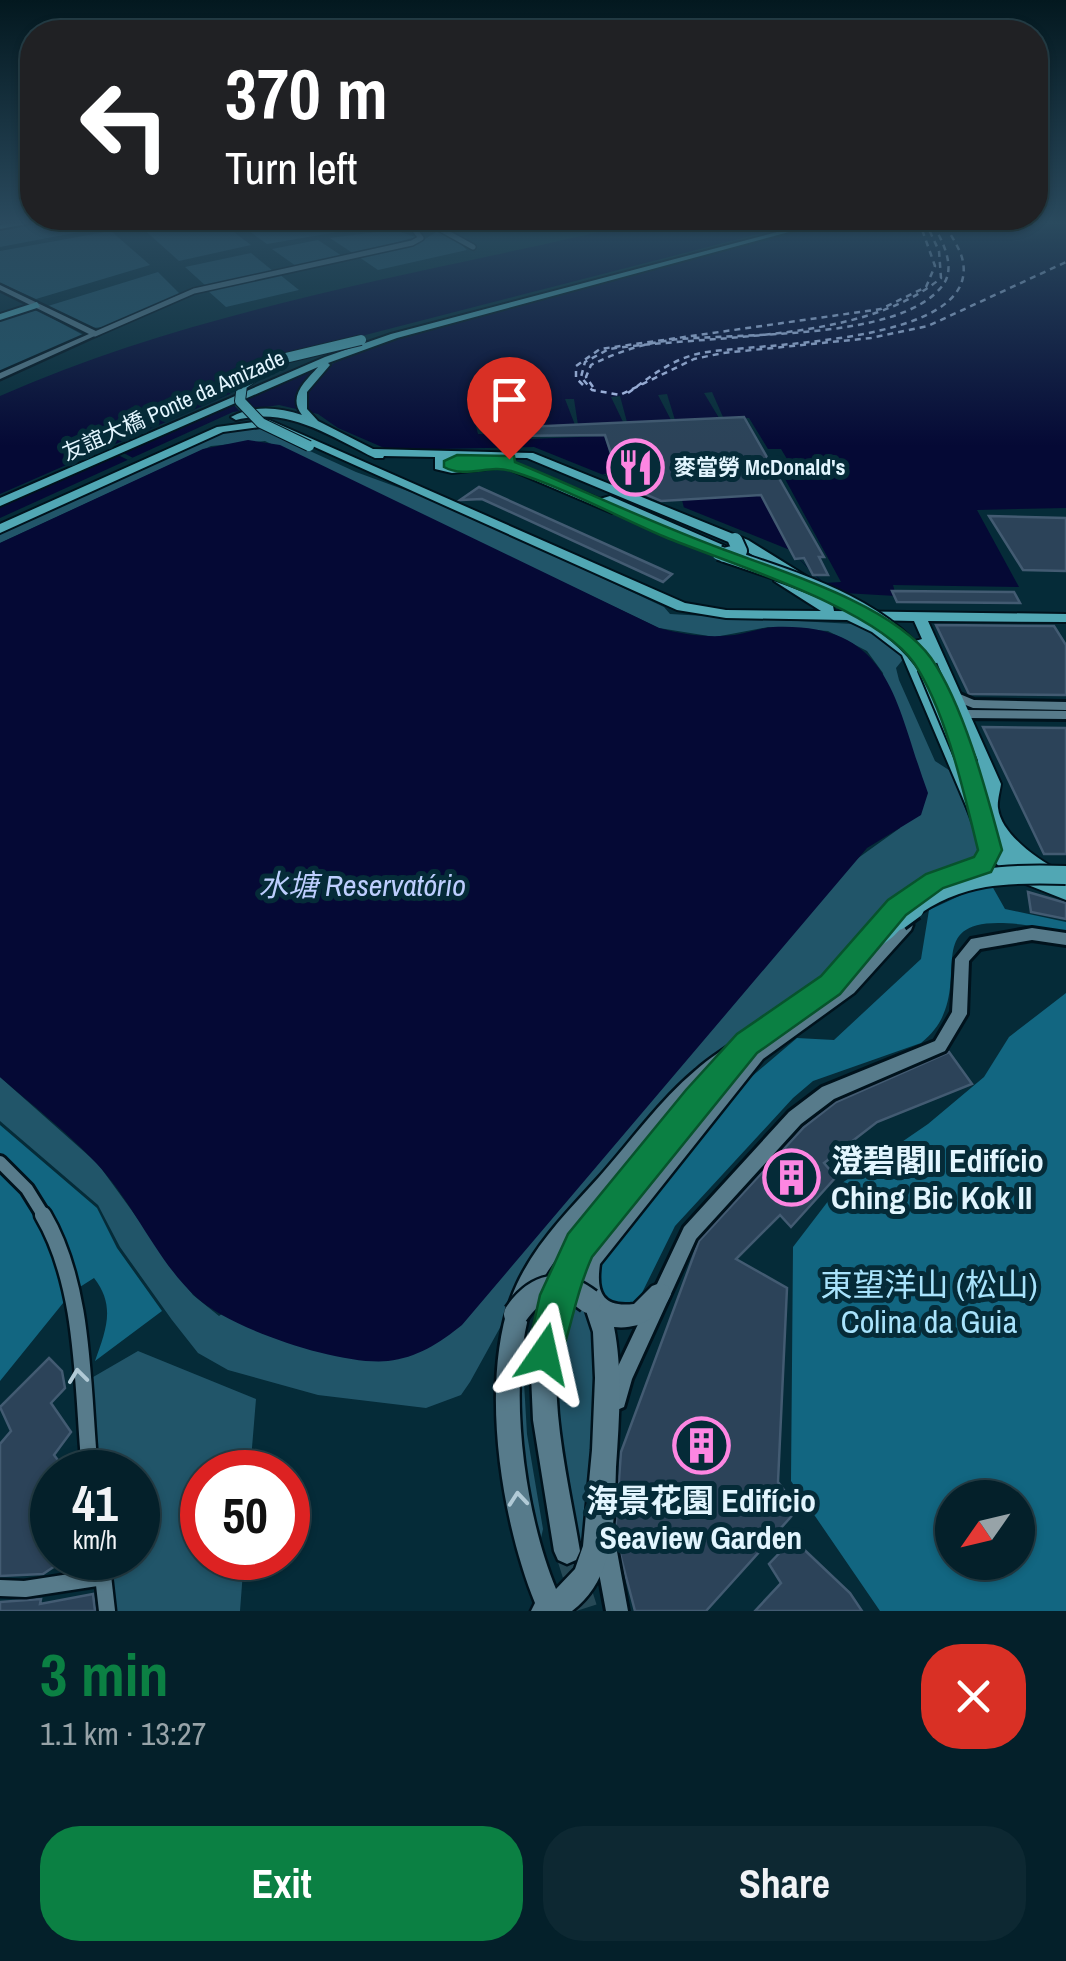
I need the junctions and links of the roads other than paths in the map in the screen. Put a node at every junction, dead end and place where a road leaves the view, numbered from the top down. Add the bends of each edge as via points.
1 (20, 296) edge
2 (184, 296) edge
3 (529, 296) edge
4 (537, 296) edge
5 (37, 305) junction
6 (0, 317) edge
7 (390, 333) junction
8 (95, 334) junction
9 (361, 347) junction
10 (0, 376) edge
11 (315, 425) junction
12 (213, 428) junction
13 (370, 452) junction
14 (399, 456) junction
15 (458, 460) junction
16 (445, 498) junction
17 (0, 500) edge
18 (0, 526) edge
19 (736, 540) junction
20 (719, 554) junction
21 (835, 609) junction
22 (919, 616) junction
23 (1065, 618) edge
24 (935, 651) junction
25 (912, 662) junction
26 (955, 696) junction
27 (1066, 706) edge
28 (1066, 715) edge
29 (962, 718) junction
30 (968, 764) junction
31 (991, 803) junction
32 (984, 833) junction
33 (1063, 885) edge
34 (1066, 940) edge
35 (871, 942) junction
36 (751, 1049) junction
37 (0, 1162) edge
38 (660, 1294) junction
39 (590, 1302) junction
40 (516, 1314) junction
41 (87, 1450) edge
42 (601, 1485) junction
43 (602, 1514) junction
44 (568, 1551) tunnel mouth
45 (56, 1580) edge
46 (103, 1580) edge
47 (0, 1588) edge
48 (548, 1606) edge
49 (107, 1611) edge
50 (617, 1611) edge

1 - 5 main road
2 - 8 street
3 - 7 main road, 友誼大橋 Ponte da Amizade
4 - 9 main road, 友誼大橋 Ponte da Amizade
5 - 6 main road
5 - 8 main road
7 - 16 main road, bridge via 277,360 242,385 240,401 252,417 310,446
7 - 17 main road, 友誼大橋 Ponte da Amizade, bridge
8 - 10 main road
9 - 11 main road via 308,380 301,403
9 - 17 main road, 友誼大橋 Ponte da Amizade
11 - 12 main road via 265,409
11 - 13 main road
12 - 16 main road via 285,422
12 - 18 main road
13 - 14 main road
13 - 16 main road
14 - 15 main road
14 - 15 main road via 440,458 442,469
15 - 19 main road via 489,452 533,456
15 - 20 main road via 505,463
15 - 21 main road via 515,461 756,563
16 - 18 main road via 287,427 247,423 217,430
16 - 21 main road via 671,604 726,614
19 - 20 main road, bridge via 740,551
19 - 21 main road, bridge
20 - 21 main road, bridge via 793,578
21 - 22 main road
21 - 23 main road
21 - 25 main road via 888,636
21 - 30 main road, bridge via 899,636 919,654
22 - 23 main road
22 - 24 main road
24 - 25 main road via 910,645
24 - 26 main road
25 - 32 main road
26 - 27 street via 972,704
26 - 29 main road
28 - 29 street
29 - 31 main road via 992,784
30 - 31 main road
30 - 32 main road
31 - 33 main road via 996,826 1014,853
32 - 33 main road via 1020,874
32 - 35 main road via 989,854 982,864 934,881 897,907
33 - 35 main road, bridge via 967,876 937,889
33 - 36 main road via 981,882 939,898 898,931 848,988
34 - 38 street via 1016,935 970,948 960,966 959,1014 949,1036 930,1053 828,1093 796,1118 690,1233
35 - 36 main road
36 - 39 main road via 594,1253 586,1275
36 - 40 main road, bridge via 687,1088 544,1260
36 - 44 main road via 590,1232 557,1295 543,1397
41 -> 37 street via 60,1247 36,1196
38 - 39 main road via 632,1317 612,1316
38 - 42 street via 620,1386
39 - 40 main road, bridge via 571,1288 550,1286 530,1295
39 - 42 main road via 604,1334
48 -> 40 main road via 519,1512 508,1368
42 - 43 main road
43 - 48 main road via 591,1568 574,1592
43 - 50 street
45 - 47 street
46 - 49 street

